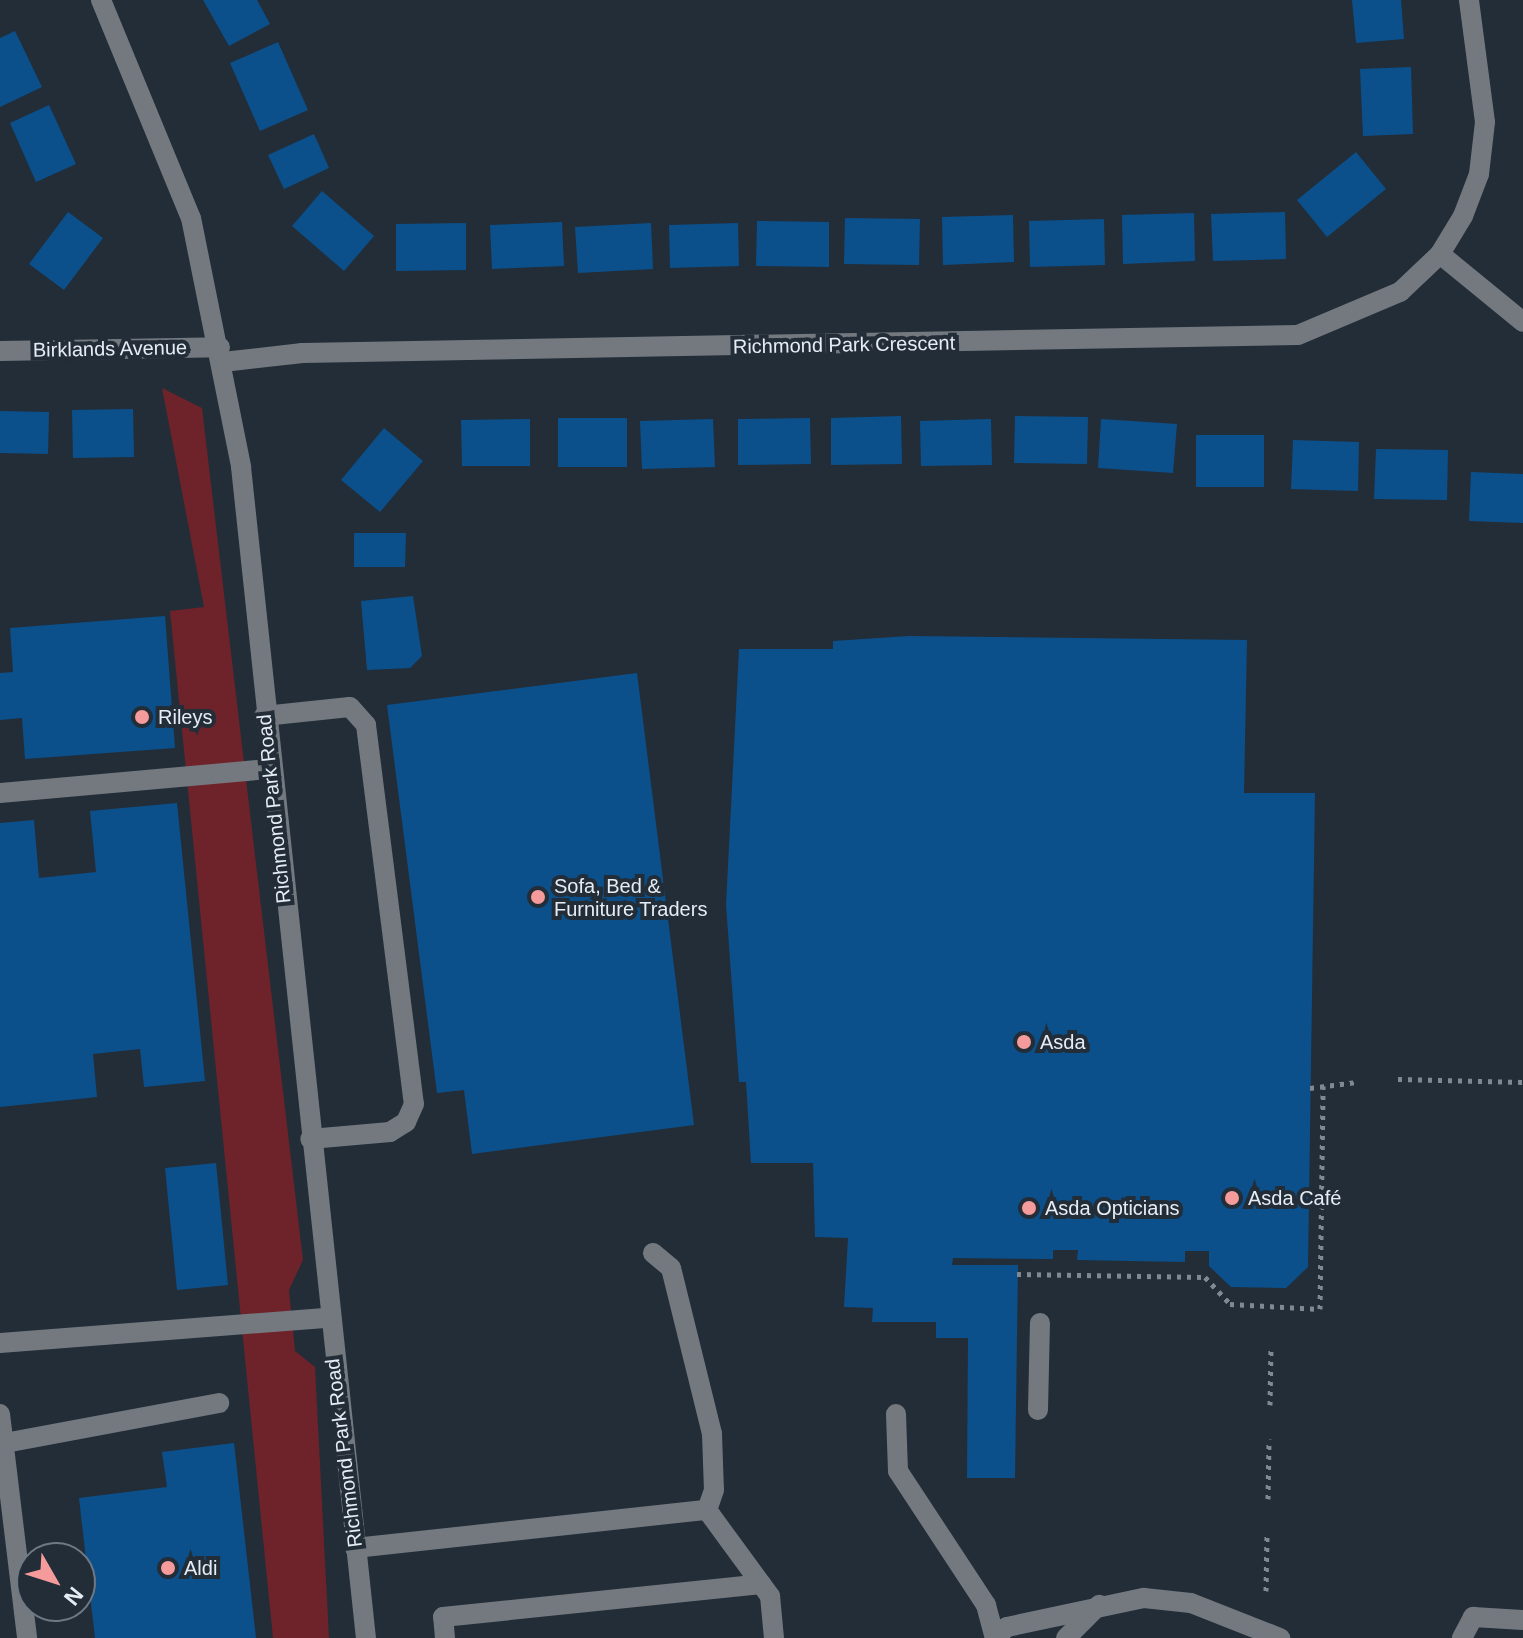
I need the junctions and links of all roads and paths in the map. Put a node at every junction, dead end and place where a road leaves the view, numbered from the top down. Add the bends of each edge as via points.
1 (101, 0) edge
2 (1469, 0) edge
3 (1440, 254) junction
4 (1523, 322) edge
5 (0, 351) edge
6 (222, 354) junction
7 (264, 716) junction
8 (269, 769) junction
9 (0, 793) edge
10 (1398, 1079) dead end
11 (1357, 1082) dead end
12 (1523, 1082) edge
13 (1323, 1086) junction
14 (1310, 1088) dead end
15 (310, 1139) junction
16 (653, 1253) dead end
17 (1017, 1274) dead end
18 (328, 1318) junction
19 (1040, 1323) dead end
20 (0, 1343) edge
21 (1271, 1349) dead end
22 (219, 1403) dead end
23 (1270, 1405) dead end
24 (1038, 1410) dead end
25 (0, 1414) edge
26 (896, 1414) dead end
27 (1269, 1439) dead end
28 (2, 1444) edge
29 (1268, 1499) dead end
30 (707, 1510) junction
31 (1267, 1534) dead end
32 (355, 1548) junction
33 (761, 1584) junction
34 (1266, 1591) dead end
35 (1099, 1605) junction
36 (1523, 1620) edge
37 (27, 1638) edge
38 (366, 1638) edge
39 (445, 1638) edge
40 (774, 1638) edge
41 (995, 1638) edge
42 (1066, 1638) edge
43 (1280, 1638) edge
44 (1462, 1638) edge

1 - 6 street, Richmond Park Road via 191,218
2 - 3 street via 1485,122 1479,174
3 - 4 street
3 - 6 street, Richmond Park Crescent via 1400,292 1298,335
5 - 6 street, Birklands Avenue
6 - 7 street, Richmond Park Road
7 - 8 street, Richmond Park Road
7 - 15 street via 350,707 366,725 414,1104 406,1122 390,1132
8 - 9 street
8 - 15 street, Richmond Park Road
10 - 12 path
11 - 13 path
13 - 14 path
13 - 17 path via 1320,1309 1230,1304 1205,1277
15 - 18 street, Richmond Park Road
16 - 30 street via 671,1268 712,1434 714,1490
18 - 20 street
18 - 32 street, Richmond Park Road
19 - 24 street
21 - 23 path
22 - 28 street
25 - 28 street
26 - 41 street via 898,1471 986,1605
27 - 29 path
28 - 37 street
30 - 32 street
30 - 33 street
31 - 34 path
32 - 38 street, Richmond Park Road
33 - 39 street via 443,1617
33 - 40 street via 770,1596
35 - 41 street via 1007,1627
35 - 42 street
35 - 43 street via 1144,1598 1191,1603
36 - 44 street via 1473,1617

